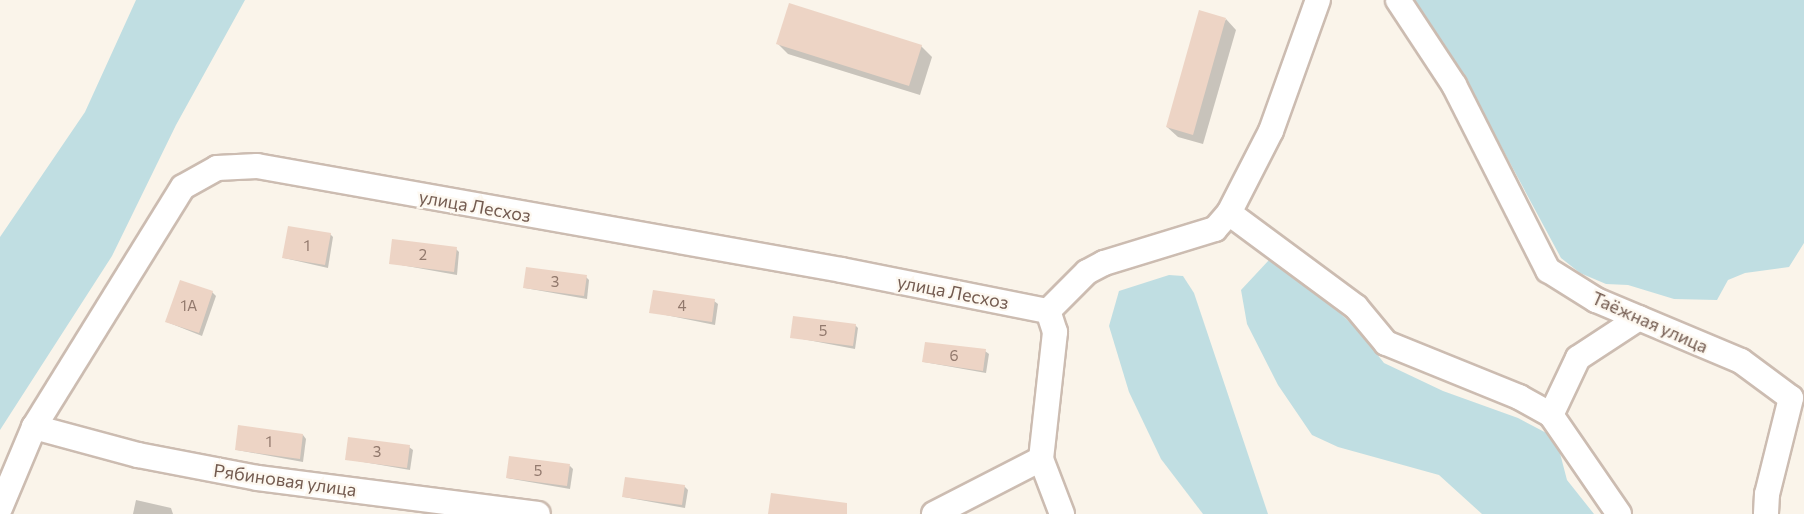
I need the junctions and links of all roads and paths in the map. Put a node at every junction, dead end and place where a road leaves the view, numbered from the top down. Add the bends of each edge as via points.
1 (1318, 0) edge
2 (1398, 0) edge
3 (1229, 213) junction
4 (1048, 311) junction
5 (1639, 318) junction
6 (1798, 396) edge
7 (1551, 415) junction
8 (34, 427) junction
9 (1041, 459) junction
10 (0, 508) edge
11 (538, 514) edge
12 (934, 514) edge
13 (1062, 514) edge
14 (1619, 514) edge
15 (1766, 514) edge

1 - 3 street via 1271,131
2 - 5 street, Таёжная улица via 1454,85 1548,270 1596,300
3 - 4 street via 1215,229 1104,263 1087,272
3 - 7 street via 1356,307 1386,343 1519,397
4 - 8 street, улица Лесхоз via 842,270 257,166 217,168 183,187
4 - 9 street via 1055,332
5 - 6 street, Таёжная улица via 1741,361
5 - 7 street via 1578,358
6 - 15 street, Таёжная улица via 1767,494
7 - 14 street
8 - 10 street, улица Лесхоз
8 - 11 street, Рябиновая улица via 138,455 258,478
9 - 12 street
9 - 13 street

